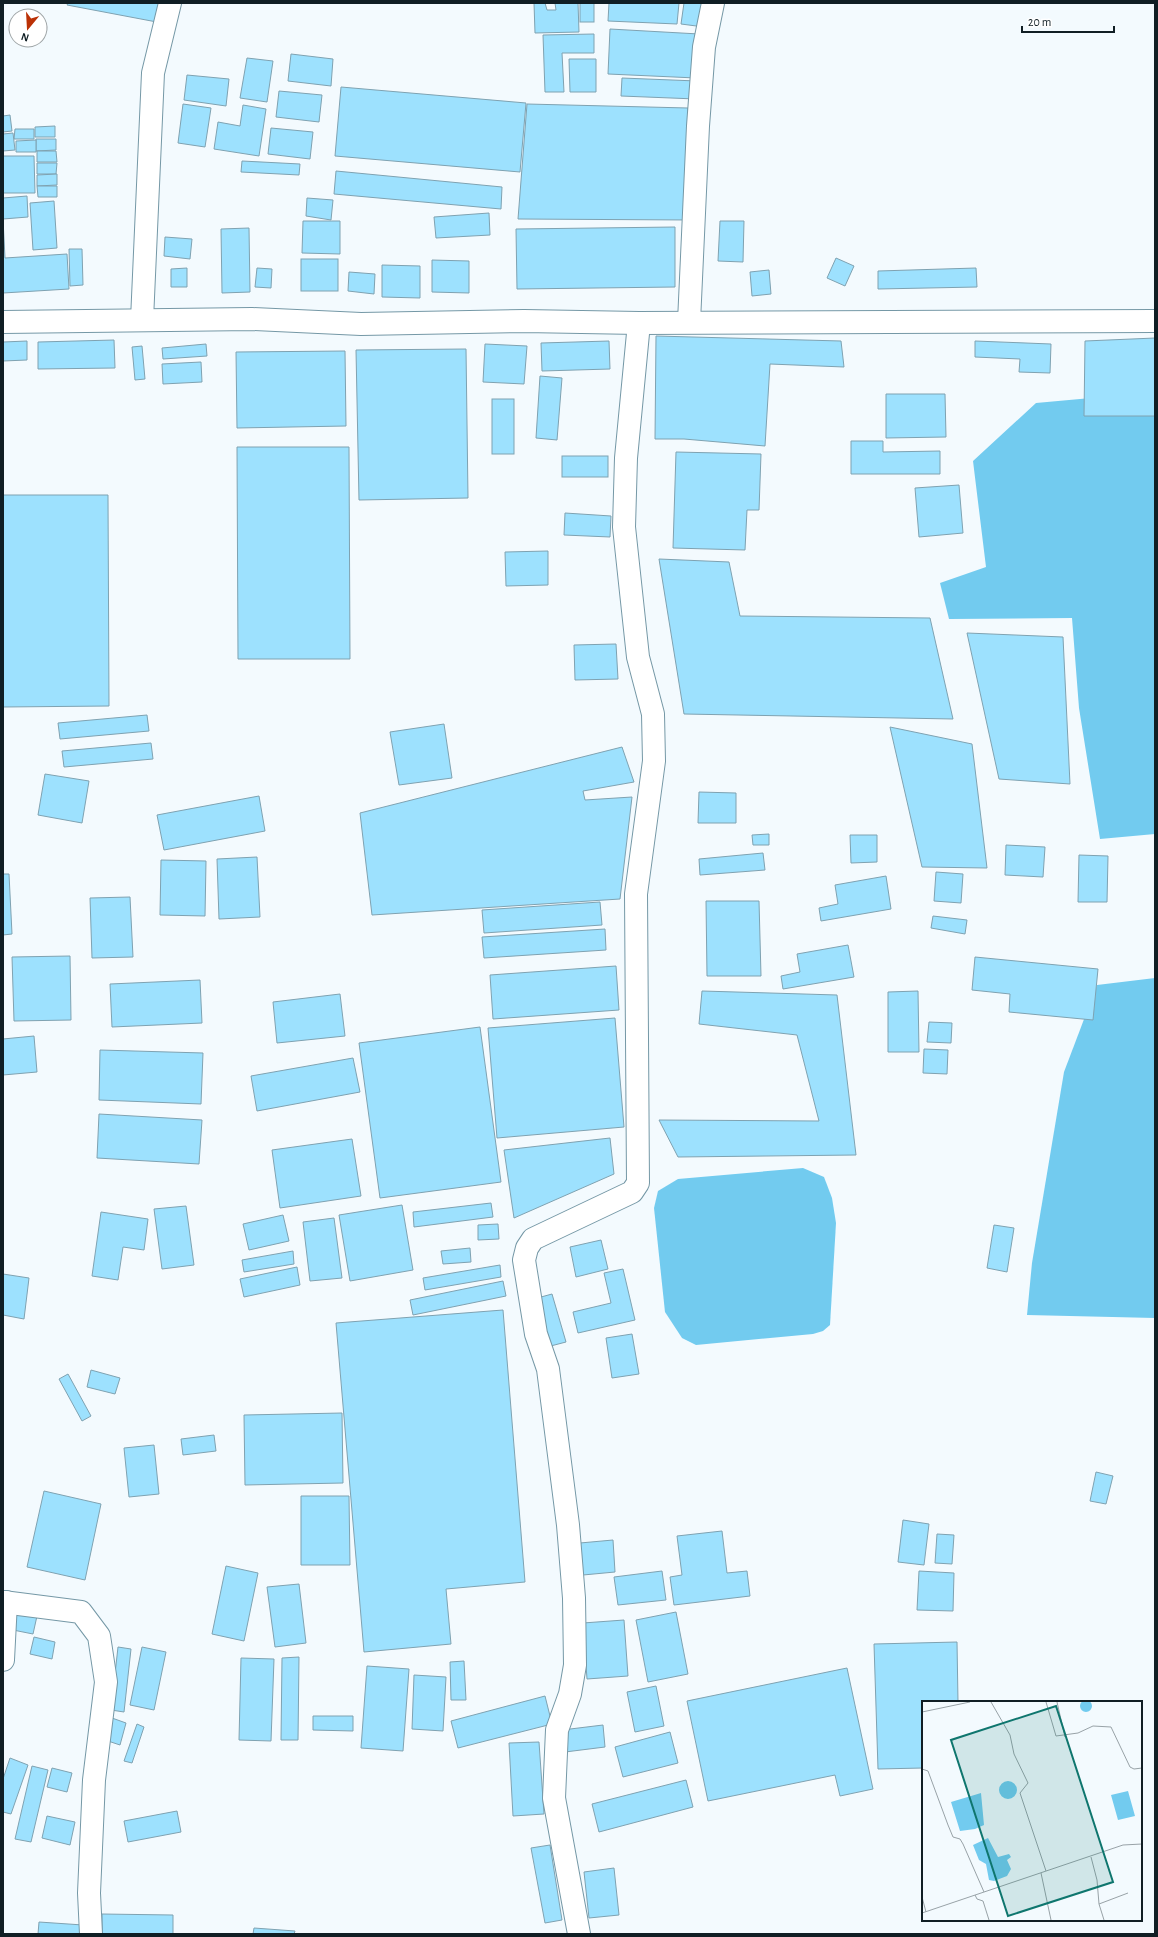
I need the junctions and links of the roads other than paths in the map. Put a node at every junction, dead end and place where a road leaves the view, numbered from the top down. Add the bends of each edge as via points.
1 (170, 3) edge
2 (713, 3) edge
3 (142, 320) junction
4 (1155, 321) edge
5 (3, 322) edge
6 (688, 322) junction
7 (639, 323) junction
8 (5, 1602) edge
9 (3, 1660) edge
10 (91, 1934) edge
11 (579, 1934) edge

1 - 3 street via 153,73
2 - 6 street via 704,47
3 - 5 street
3 - 7 street via 252,319 361,324 524,321
4 - 6 street
6 - 7 street
7 - 11 street via 626,458 624,527 638,657 652,714 654,761 636,894 638,1183 632,1192 533,1239 524,1260 536,1334 548,1369 568,1525 574,1598 575,1665 570,1694 557,1730 554,1798
8 - 9 street
8 - 10 street via 81,1612 99,1636 106,1682 94,1780 89,1893

